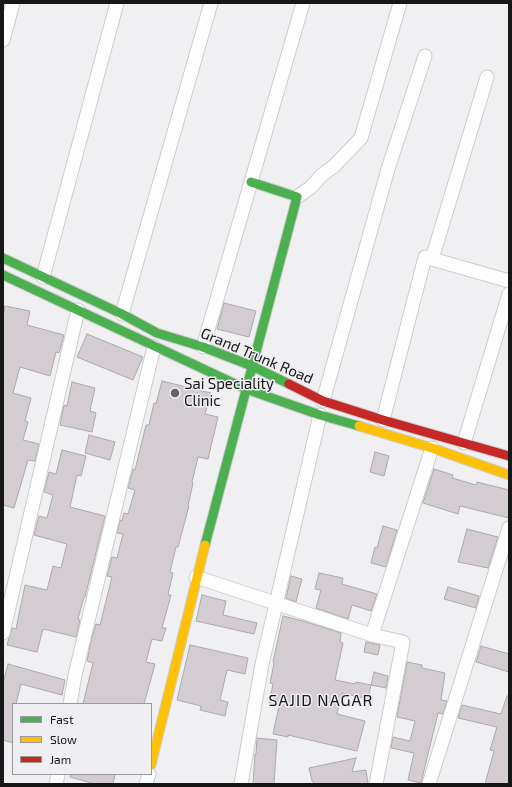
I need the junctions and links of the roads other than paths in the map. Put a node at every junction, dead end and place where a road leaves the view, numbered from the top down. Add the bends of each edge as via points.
1 (13, 3) edge
2 (117, 3) edge
3 (211, 3) edge
4 (302, 3) edge
5 (400, 3) edge
6 (3, 40) edge
7 (425, 56) dead end
8 (486, 77) dead end
9 (251, 182) junction
10 (297, 197) junction
11 (3, 258) edge
12 (432, 259) junction
13 (3, 275) edge
14 (43, 277) junction
15 (509, 281) edge
16 (509, 294) edge
17 (78, 310) junction
18 (122, 314) junction
19 (154, 347) junction
20 (204, 347) junction
21 (252, 366) junction
22 (246, 389) junction
23 (323, 400) junction
24 (320, 416) junction
25 (383, 420) junction
26 (464, 443) junction
27 (432, 448) junction
28 (509, 456) edge
29 (509, 475) edge
30 (509, 528) edge
31 (196, 577) junction
32 (276, 604) junction
33 (3, 633) edge
34 (372, 635) junction
35 (70, 703) edge
36 (152, 761) edge
37 (241, 784) edge
38 (376, 784) edge
39 (429, 784) edge

1 - 6 street
2 - 14 street
3 - 18 street
4 - 9 street
5 - 10 street via 361,138 334,166
7 - 23 street via 388,169
8 - 12 street
9 - 10 main road
9 - 20 street
10 - 21 main road
11 - 14 main road, Grand Trunk Road
12 - 15 street
12 - 25 street via 425,257
13 - 17 main road
14 - 18 main road, Grand Trunk Road
16 - 26 street
17 - 19 main road
17 - 33 street
18 - 20 main road, Grand Trunk Road via 157,333
19 - 22 main road
19 - 35 street
20 - 21 main road, Grand Trunk Road
21 - 22 main road
21 - 23 main road, Grand Trunk Road
22 - 24 main road
22 - 31 main road
23 - 25 main road, Grand Trunk Road
24 - 27 main road
24 - 32 street
25 - 26 main road, Grand Trunk Road
26 - 28 main road, Grand Trunk Road
27 - 29 main road
27 - 34 street
30 - 39 street
31 - 32 street
31 - 36 main road
32 - 34 street
32 - 37 street via 262,664
34 - 38 street via 403,642

